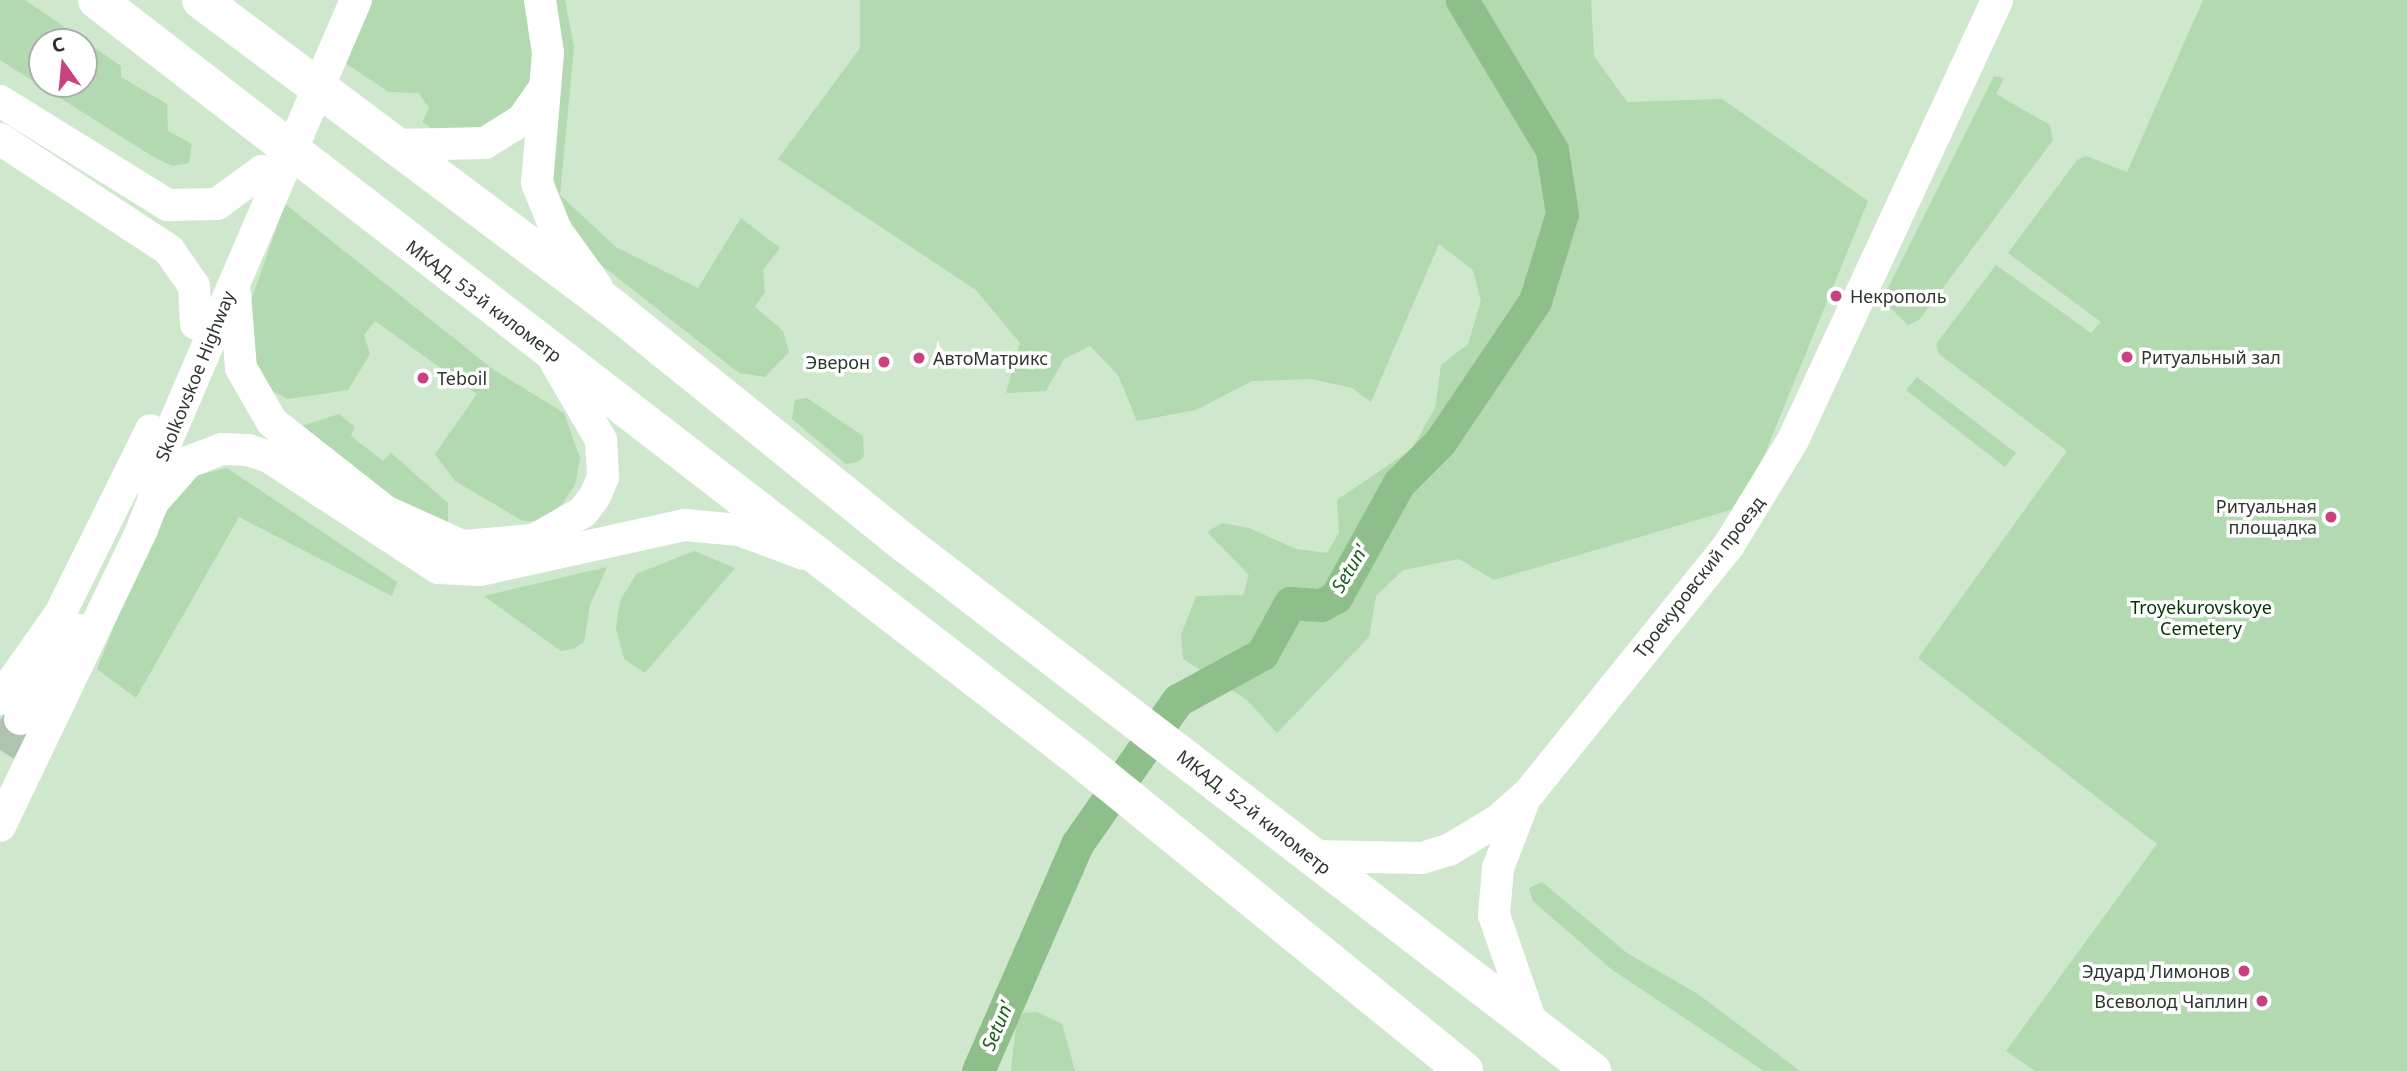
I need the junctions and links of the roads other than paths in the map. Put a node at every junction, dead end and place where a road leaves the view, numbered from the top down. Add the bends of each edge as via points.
1 (97, 0) edge
2 (334, 0) edge
3 (356, 0) edge
4 (540, 0) edge
5 (1997, 0) edge
6 (212, 9) edge
7 (544, 86) junction
8 (0, 101) edge
9 (0, 139) edge
10 (397, 145) junction
11 (262, 171) junction
12 (235, 279) junction
13 (613, 308) junction
14 (196, 324) junction
15 (545, 346) junction
16 (158, 461) junction
17 (121, 501) junction
18 (153, 502) junction
19 (824, 561) junction
20 (0, 699) tunnel mouth
21 (1529, 793) junction
22 (0, 826) edge
23 (1311, 856) junction
24 (1532, 1025) junction
25 (1464, 1071) edge
26 (1592, 1071) edge

1 - 15 highway, МКАД, 53-й километр
2 - 11 street, Skolkovskoe Highway
3 - 12 street, Skolkovskoe Highway
4 - 7 street via 548,31
5 - 21 street, Троекуровский проезд via 1770,487
6 - 10 highway
7 - 10 street via 522,120 485,143
7 - 13 street via 537,183 556,230
8 - 11 street via 167,205 217,204
9 - 14 street via 169,250 194,286
10 - 13 highway
11 - 14 street, Skolkovskoe Highway
12 - 15 street via 241,368 272,422 385,512 452,544 534,540 583,512 595,496 603,477 601,440
12 - 16 street, Skolkovskoe Highway
13 - 23 highway, МКАД, 52-й километр via 917,552
14 - 17 street, Skolkovskoe Highway
15 - 19 highway, МКАД, 53-й километр
16 - 17 street via 93,609 20,719 89,591
16 - 18 street, Skolkovskoe Highway
17 - 20 street, Skolkovskoe Highway via 60,614
18 - 19 street via 188,462 222,449 248,450 269,457 438,568 480,570 685,525 739,530
18 - 22 street, Skolkovskoe Highway
19 - 25 highway, МКАД, 53-й километр via 1083,761
21 - 23 street, Троекуровский проезд via 1449,850 1378,860
21 - 24 street, Троекуровский проезд via 1498,868 1494,915
23 - 24 highway, МКАД, 52-й километр
24 - 26 highway, МКАД, 52-й километр

